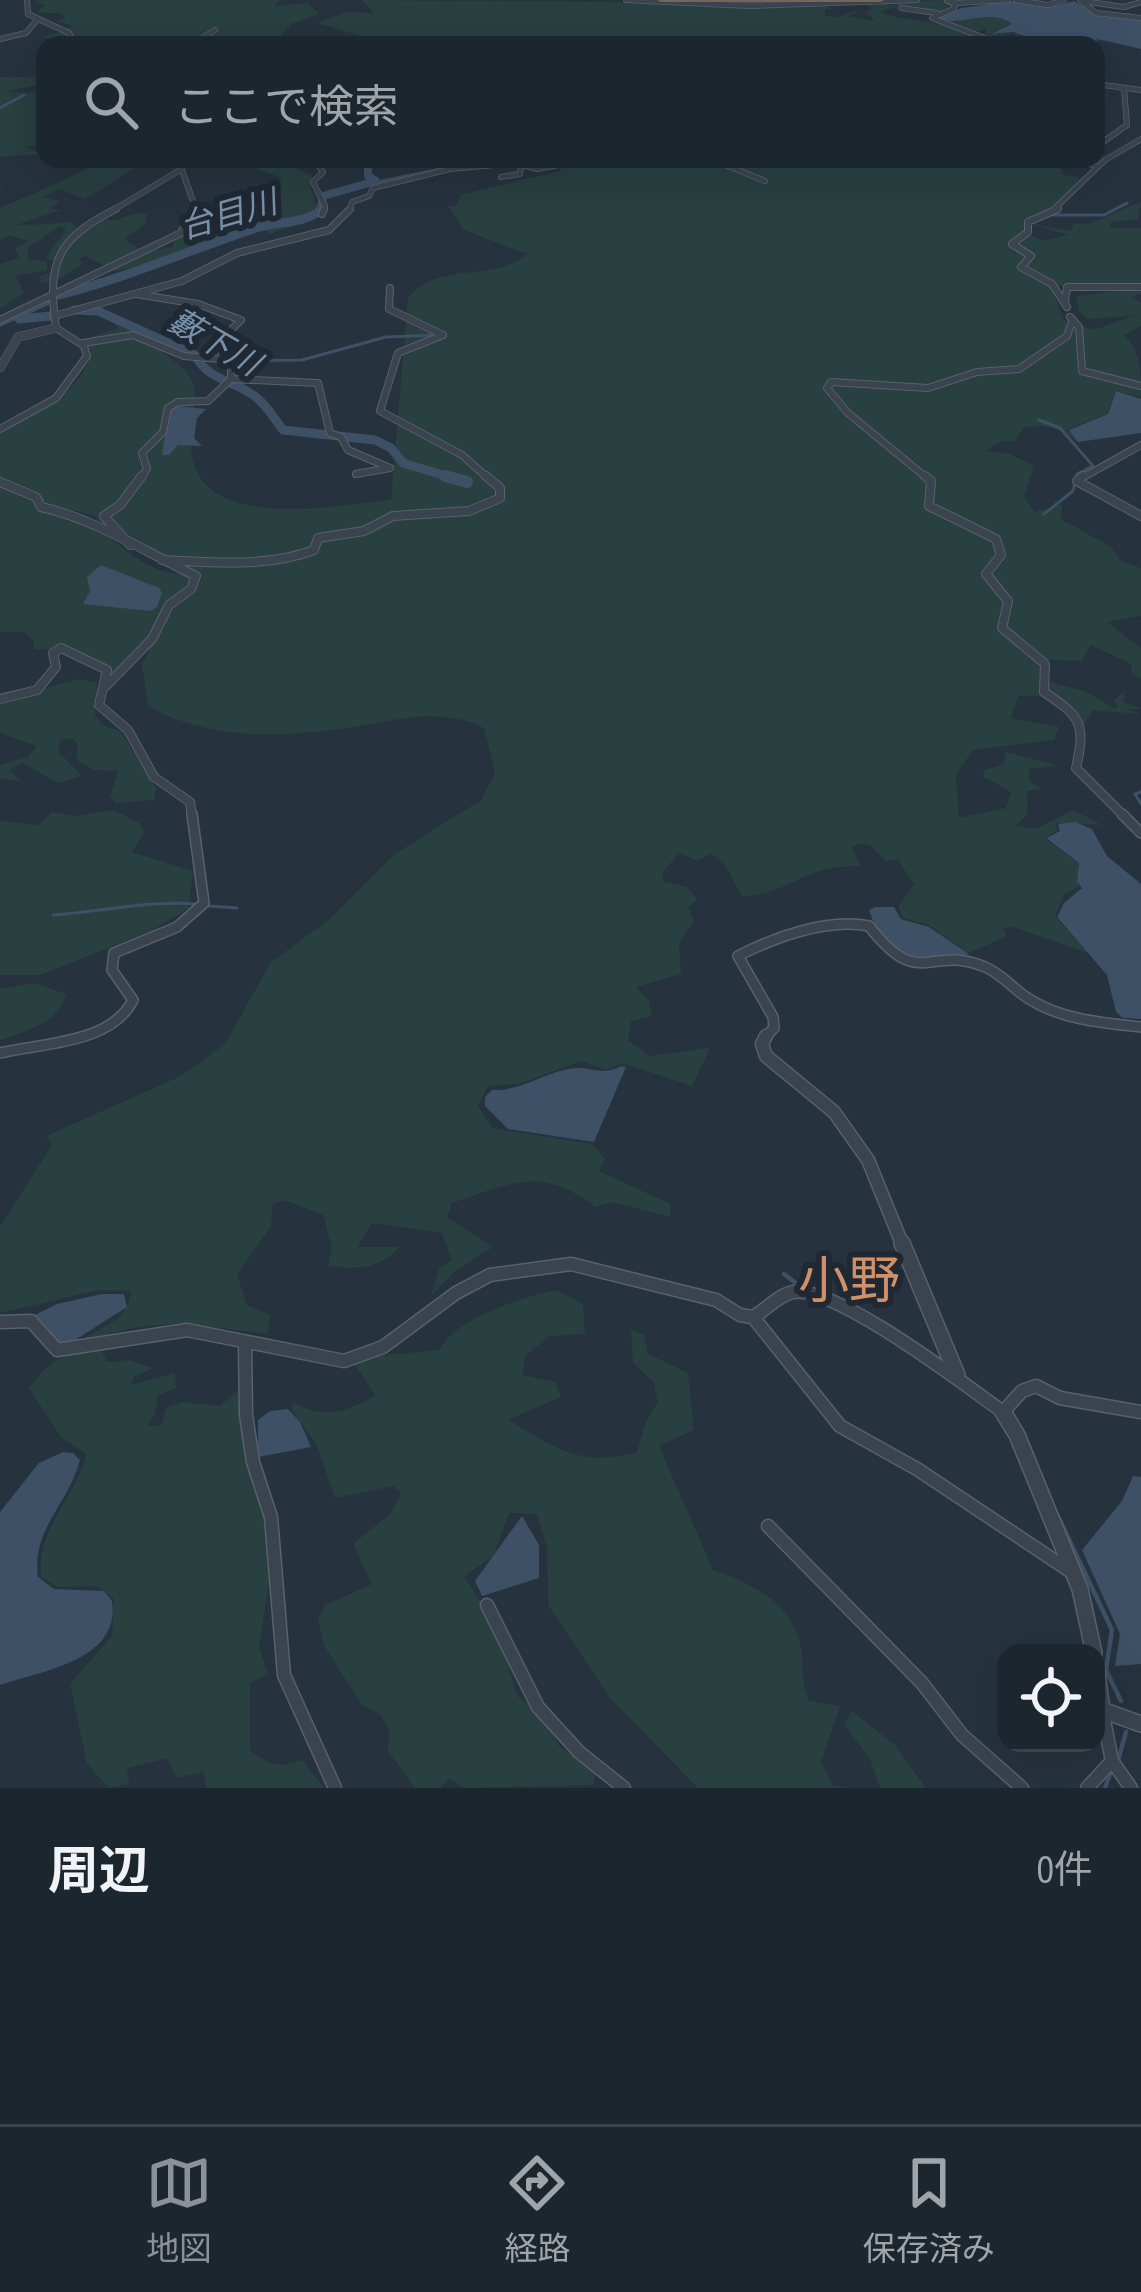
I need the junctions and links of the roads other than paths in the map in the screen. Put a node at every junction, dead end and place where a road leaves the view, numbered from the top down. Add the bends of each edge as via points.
1 (27, 0) edge
2 (626, 0) edge
3 (701, 0) edge
4 (830, 0) edge
5 (880, 0) edge
6 (917, 0) edge
7 (1007, 0) edge
8 (1016, 0) edge
9 (1064, 0) edge
10 (1080, 0) edge
11 (658, 2) edge
12 (951, 2) edge
13 (1141, 2) edge
14 (893, 3) edge
15 (844, 4) junction
16 (856, 10) dead end
17 (943, 14) junction
18 (1141, 18) edge
19 (37, 20) junction
20 (215, 30) dead end
21 (70, 36) edge
22 (205, 36) edge
23 (977, 36) edge
24 (0, 39) edge
25 (1105, 85) edge
26 (1124, 88) junction
27 (1141, 91) edge
28 (1141, 139) edge
29 (1105, 141) edge
30 (1105, 164) edge
31 (317, 168) edge
32 (322, 168) edge
33 (459, 168) edge
34 (520, 168) edge
35 (734, 168) edge
36 (1090, 168) edge
37 (1098, 168) edge
38 (180, 170) joint
39 (1094, 171) junction
40 (321, 174) junction
41 (501, 177) dead end
42 (765, 181) dead end
43 (322, 214) dead end
44 (1141, 287) edge
45 (390, 289) dead end
46 (134, 294) junction
47 (52, 297) junction
48 (83, 308) junction
49 (1066, 308) junction
50 (54, 316) junction
51 (0, 320) edge
52 (1072, 322) junction
53 (56, 328) junction
54 (80, 343) junction
55 (220, 359) junction
56 (0, 368) edge
57 (227, 382) junction
58 (1141, 386) edge
59 (0, 428) edge
60 (1141, 445) edge
61 (356, 474) dead end
62 (0, 482) edge
63 (1141, 516) edge
64 (130, 545) junction
65 (162, 560) junction
66 (103, 689) junction
67 (0, 699) edge
68 (1141, 833) edge
69 (1141, 1028) edge
70 (766, 1036) joint
71 (0, 1053) edge
72 (753, 1317) junction
73 (0, 1322) edge
74 (245, 1343) junction
75 (957, 1375) junction
76 (1003, 1412) junction
77 (1141, 1412) edge
78 (768, 1526) dead end
79 (1074, 1574) junction
80 (487, 1605) dead end
81 (1092, 1644) edge
82 (1105, 1711) edge
83 (1105, 1722) edge
84 (1141, 1724) edge
85 (1115, 1764) junction
86 (1092, 1786) edge
87 (335, 1788) edge
88 (624, 1788) edge
89 (1021, 1788) edge
90 (1131, 1788) edge

1 - 19 street via 26,12
2 - 11 street
3 - 4 highway
5 - 11 highway
6 - 14 street
7 - 12 street
8 - 9 street
10 - 13 street
10 - 18 street via 1096,13
11 - 15 street
12 - 17 street via 954,9
14 - 15 street
14 - 17 street
15 - 16 street
17 - 23 street via 932,20
19 - 21 street
19 - 24 street via 26,33
20 - 22 street
25 - 26 street
26 - 27 street
26 - 29 street via 1127,125
28 - 30 street
31 - 40 street
32 - 40 street
33 - 46 street via 376,187 329,230 261,245
34 - 41 street
35 - 42 street
36 - 39 street
37 - 39 street
38 - 47 street via 61,244 50,269
38 - 47 street via 194,204 182,232
39 - 49 street via 1012,244 1031,256 1021,266 1052,284
40 - 43 street via 313,184
44 - 49 street via 1067,287
45 - 65 street via 389,309 443,335 398,352 380,411 462,455 500,488 500,498 488,507 391,516 364,531 326,534 299,556
46 - 48 street
46 - 55 street via 241,320
47 - 48 street
47 - 50 street
47 - 51 street
48 - 50 street
49 - 52 street
50 - 53 street
52 - 58 street via 1082,371
52 - 68 street via 1067,336 1019,369 928,388 849,381 826,388 931,481 929,506 996,538 1001,555 986,574 1009,601 1002,628 1045,664 1047,696 1075,713 1083,737 1076,768
53 - 54 street
53 - 56 street via 18,338
54 - 55 street via 133,335
54 - 59 street via 87,356 62,392
55 - 57 street via 230,368
57 - 61 street via 316,382 330,434 389,468
57 - 64 street via 208,401 170,406 163,432 142,453 146,471 104,516
60 - 63 street via 1077,481
62 - 64 street via 36,496 40,507 84,516
64 - 65 street
65 - 66 street via 193,573 195,584
66 - 67 street via 107,670 64,647 53,653 57,665 37,690
66 - 71 street via 99,705 128,730 154,777 190,802 205,900 176,927 115,952 112,970 133,1000 116,1025
69 - 70 street via 1035,1002 974,963 915,966 855,922 738,956 774,1014
70 - 75 street via 766,1055 834,1112 868,1160
72 - 74 street via 571,1264 539,1265 490,1275 455,1293 365,1357 328,1361
72 - 75 street via 786,1295 807,1293 891,1332
72 - 79 street via 840,1426
73 - 74 street via 31,1321 57,1350 187,1330
74 - 87 street via 246,1415 271,1517 284,1675
75 - 76 street
76 - 77 street via 1036,1386
76 - 79 street
78 - 89 street
79 - 81 street
80 - 88 street via 525,1687 591,1763
82 - 84 street
83 - 85 street
85 - 86 street
85 - 90 street

